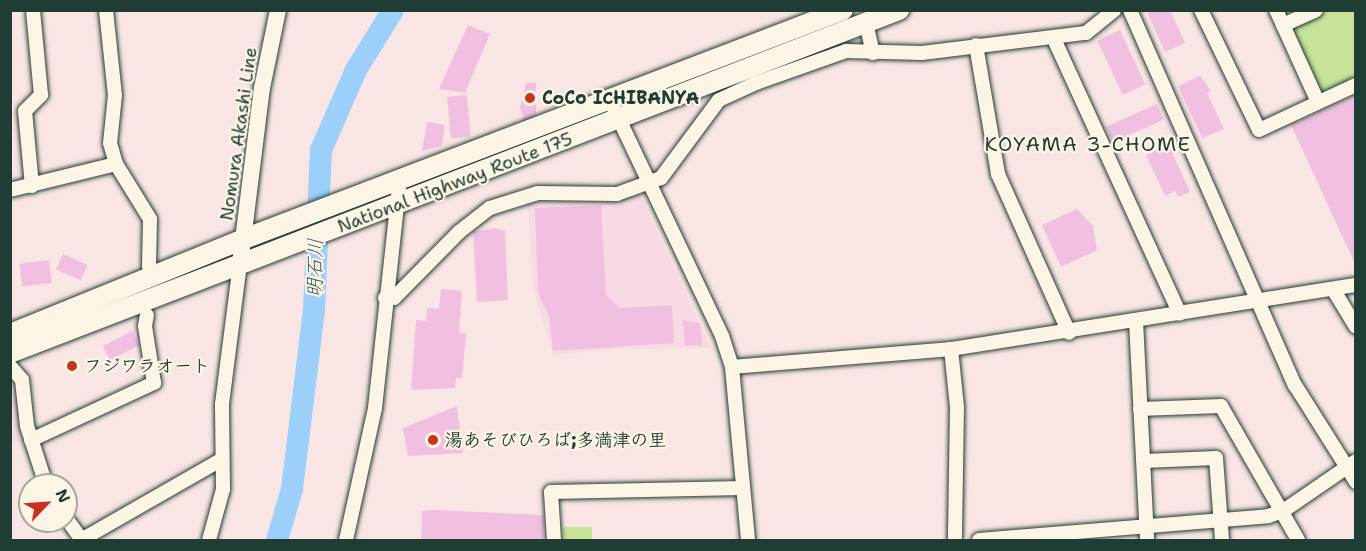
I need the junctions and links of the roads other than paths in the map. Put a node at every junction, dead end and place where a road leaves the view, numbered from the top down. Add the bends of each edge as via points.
1 (33, 10) edge
2 (106, 10) edge
3 (843, 10) edge
4 (899, 10) edge
5 (1114, 10) edge
6 (1130, 10) edge
7 (1201, 10) edge
8 (1276, 10) edge
9 (1316, 10) edge
10 (278, 11) edge
11 (866, 23) junction
12 (1283, 25) junction
13 (1054, 39) junction
14 (976, 45) junction
15 (873, 53) junction
16 (753, 76) junction
17 (1356, 85) edge
18 (609, 98) junction
19 (1318, 102) junction
20 (620, 122) junction
21 (116, 164) junction
22 (400, 179) junction
23 (649, 182) junction
24 (32, 186) junction
25 (10, 190) edge
26 (398, 204) junction
27 (244, 239) junction
28 (240, 264) junction
29 (150, 267) dead end
30 (1356, 285) edge
31 (1333, 290) junction
32 (385, 297) junction
33 (1260, 301) junction
34 (1180, 314) junction
35 (147, 315) dead end
36 (1136, 321) junction
37 (1356, 327) edge
38 (1069, 333) junction
39 (10, 334) edge
40 (951, 349) junction
41 (10, 353) edge
42 (10, 366) edge
43 (732, 367) junction
44 (1140, 409) junction
45 (31, 440) junction
46 (219, 461) junction
47 (1144, 461) junction
48 (1356, 461) edge
49 (1344, 470) junction
50 (42, 473) edge
51 (1356, 482) edge
52 (743, 488) junction
53 (1283, 511) junction
54 (1220, 523) junction
55 (1146, 535) edge
56 (1085, 536) edge
57 (1019, 539) edge
58 (82, 540) edge
59 (210, 540) edge
60 (346, 540) edge
61 (554, 540) edge
62 (748, 540) edge
63 (955, 540) edge
64 (979, 540) edge
65 (1222, 540) edge
66 (1298, 540) edge

1 - 24 street via 42,95 25,111
2 - 21 street via 115,95 110,143
3 - 18 highway, National Highway Route 175
4 - 11 highway, National Highway Route 175
5 - 13 street via 1086,33
6 - 33 street
7 - 19 street via 1259,130
8 - 12 street
9 - 12 street
10 - 27 main road, Nomura Akashi Line via 262,88
11 - 15 street
11 - 16 highway, National Highway Route 175
12 - 19 street
13 - 14 street
13 - 34 street
14 - 15 street
14 - 38 street via 998,174
15 - 16 street via 846,51
16 - 20 highway, National Highway Route 175
16 - 23 street via 718,100 661,178
17 - 19 street
18 - 20 street
18 - 22 highway, National Highway Route 175
20 - 23 street
20 - 26 highway, National Highway Route 175
21 - 24 street
21 - 29 street via 150,219
22 - 26 street
22 - 27 highway, National Highway Route 175
23 - 32 street via 600,196 538,193 490,208 459,232 394,298
23 - 43 street
24 - 25 street
26 - 28 highway, National Highway Route 175
26 - 32 street
27 - 28 main road, Nomura Akashi Line
27 - 39 highway, National Highway Route 175
28 - 41 highway, National Highway Route 175
28 - 46 street
30 - 31 street
31 - 33 street
31 - 37 street
32 - 60 street via 375,408
33 - 34 street
33 - 49 street via 1295,385
34 - 36 street
35 - 45 street via 145,326 154,383
36 - 38 street
36 - 44 street
38 - 40 street
40 - 43 street
40 - 63 street via 957,407
42 - 45 street via 22,380
43 - 52 street
44 - 47 street
44 - 53 street via 1221,406
45 - 50 street
46 - 58 street
46 - 59 street via 223,489
47 - 54 street via 1216,458
47 - 55 street
48 - 49 street
49 - 51 street
49 - 53 street
52 - 61 street via 552,492
52 - 62 street
53 - 54 street
53 - 66 street
54 - 55 street
54 - 65 street
55 - 56 street
56 - 57 street
57 - 64 street

